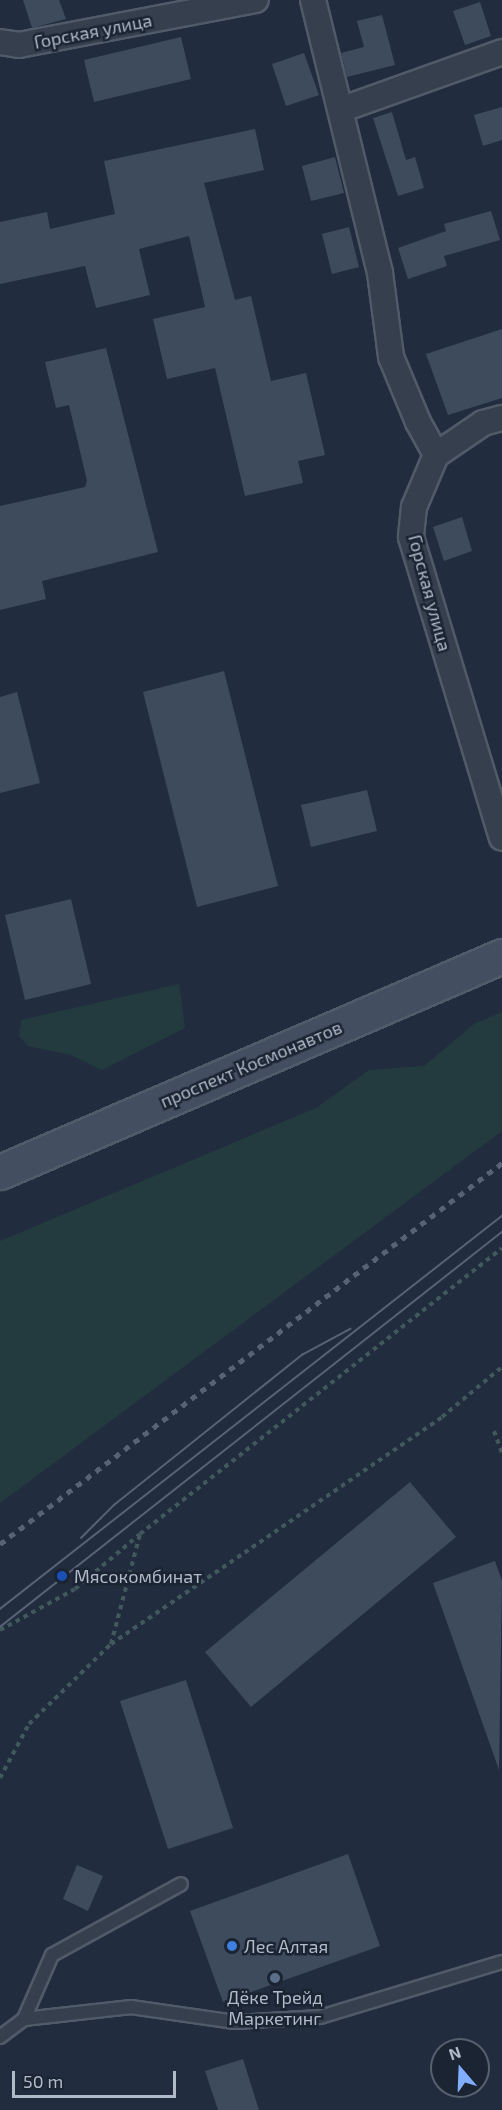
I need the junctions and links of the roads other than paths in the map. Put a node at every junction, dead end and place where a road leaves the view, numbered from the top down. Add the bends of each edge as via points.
1 (256, 0) edge
2 (313, 0) edge
3 (0, 42) edge
4 (502, 52) edge
5 (343, 109) junction
6 (502, 418) edge
7 (436, 455) junction
8 (502, 838) edge
9 (502, 956) edge
10 (0, 1172) edge
11 (181, 1884) dead end
12 (502, 1962) edge
13 (24, 2019) junction
14 (0, 2037) edge

1 - 3 street, Горская улица via 19,45
2 - 5 street
4 - 5 street
5 - 7 street via 380,273 391,357
6 - 7 street via 483,423
7 - 8 street, Горская улица via 414,507 411,537
9 - 10 main road, проспект Космонавтов
11 - 13 lane via 52,1955
12 - 13 lane via 320,2017 235,2022 131,2007
13 - 14 lane

